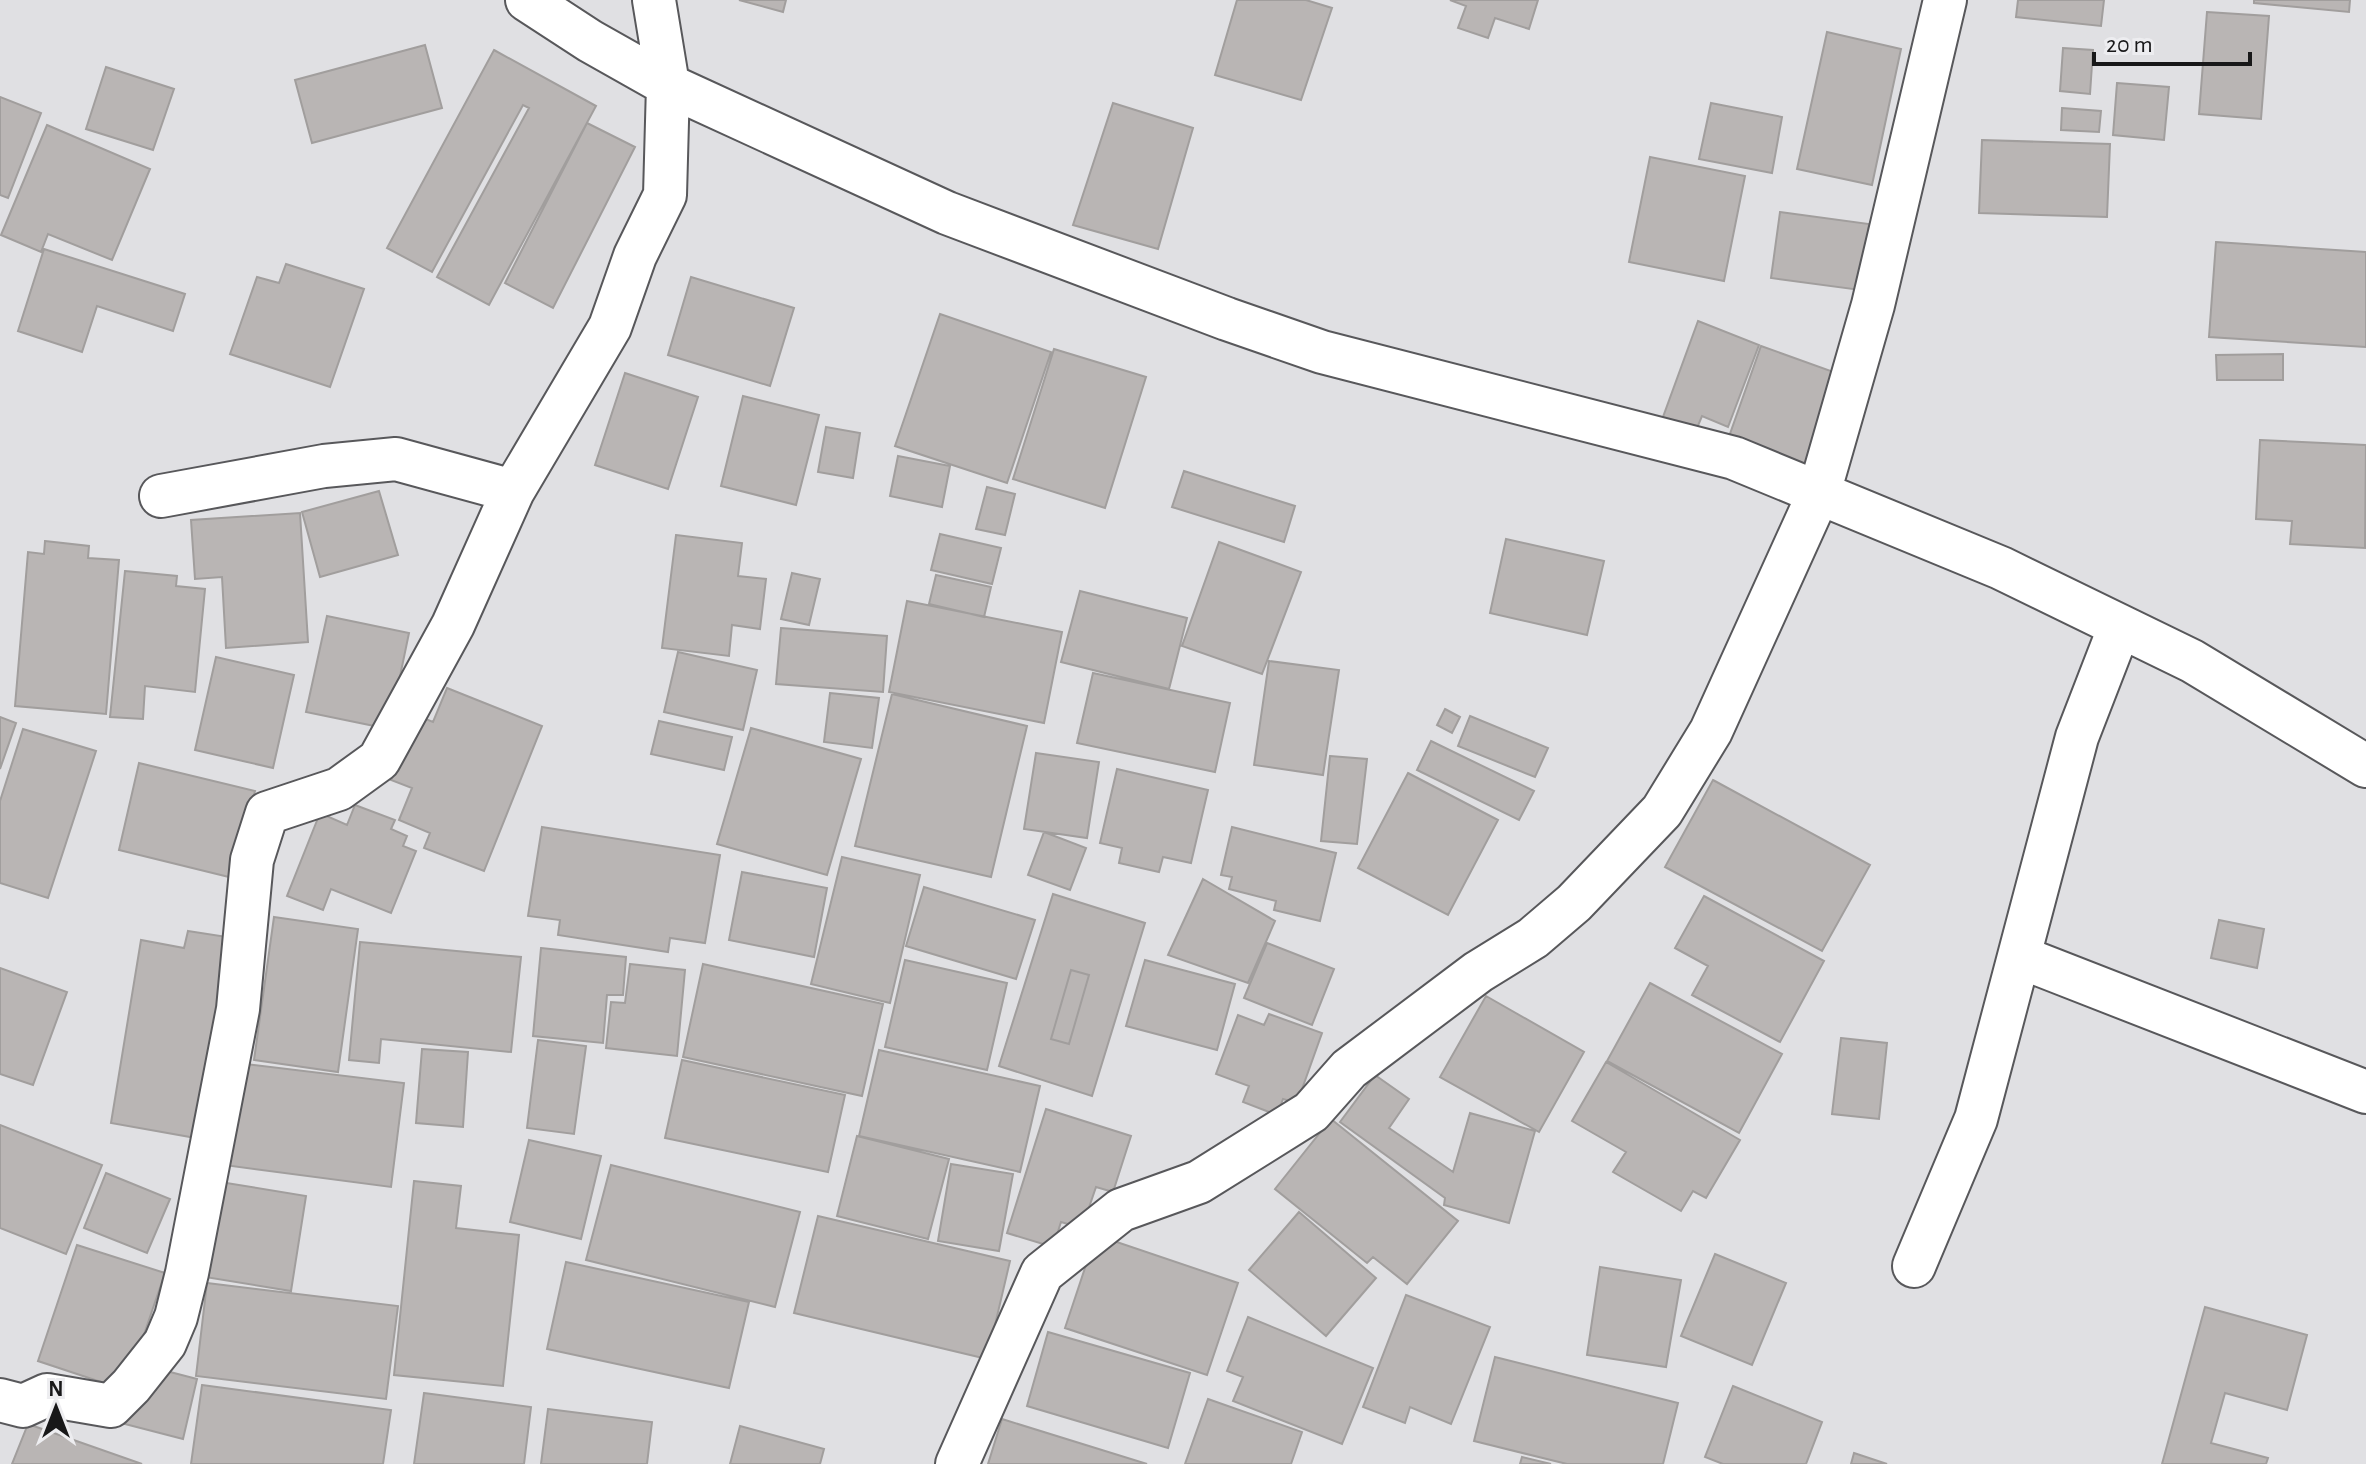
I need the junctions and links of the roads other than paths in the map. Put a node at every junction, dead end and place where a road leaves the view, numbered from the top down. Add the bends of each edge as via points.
1 (527, 0) edge
2 (654, 0) edge
3 (1945, 0) edge
4 (668, 85) junction
5 (513, 491) junction
6 (1819, 493) junction
7 (161, 496) dead end
8 (2120, 626) junction
9 (2366, 766) edge
10 (2020, 957) junction
11 (2366, 1092) edge
12 (1914, 1266) dead end
13 (0, 1400) edge
14 (957, 1464) edge

1 - 4 street
2 - 4 street
3 - 6 street via 1873,305
4 - 5 street via 665,195 635,256 610,327
4 - 6 street via 947,213 1227,319 1322,352 1734,458
5 - 7 street via 396,459 324,466
5 - 13 street via 453,625 379,760 339,789 267,813 252,860 238,1009 187,1273 165,1343 111,1406 47,1395 23,1406
6 - 8 street via 2001,568
6 - 14 street via 1711,731 1662,811 1574,903 1349,1069 1311,1112 1199,1182 1121,1210 1042,1273
8 - 9 street via 2192,661
8 - 10 street via 2077,737
10 - 11 street
10 - 12 street via 1976,1119

